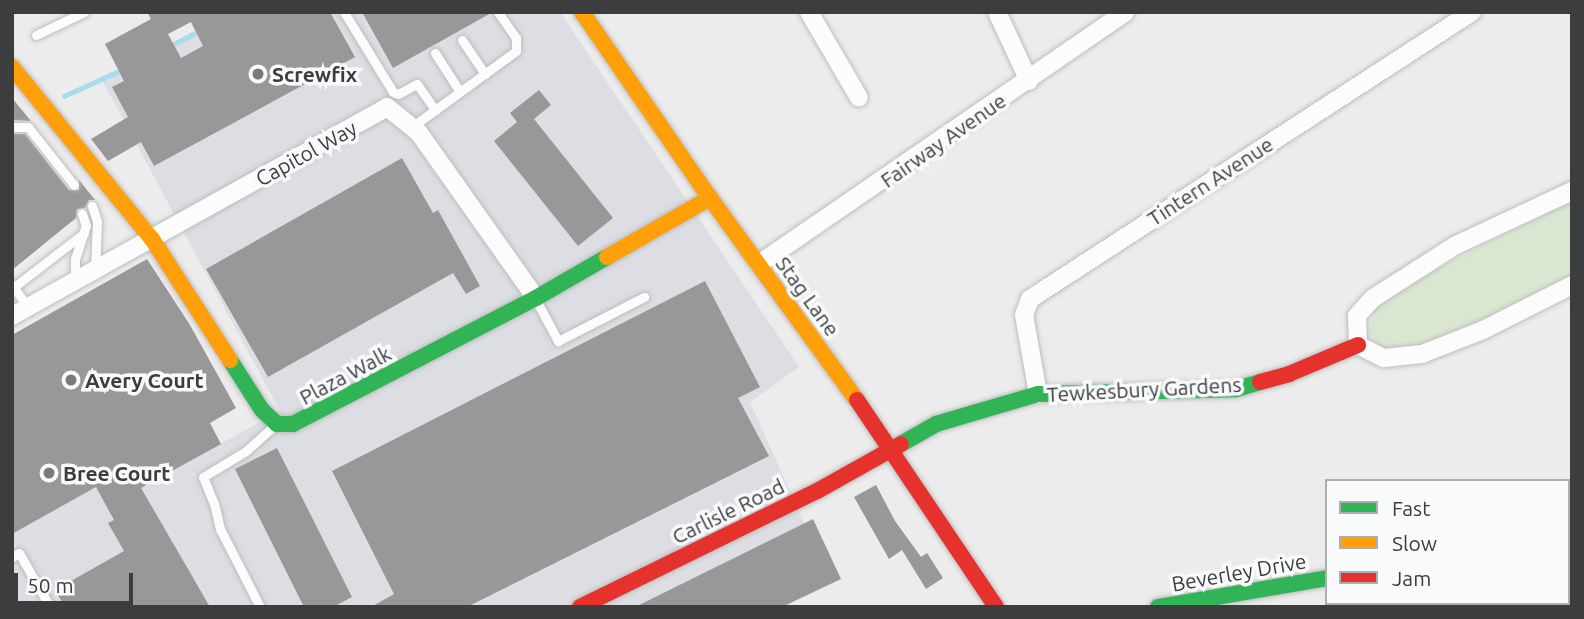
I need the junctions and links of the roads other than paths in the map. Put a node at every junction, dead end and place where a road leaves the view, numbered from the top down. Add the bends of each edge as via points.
1 (84, 12) edge
2 (344, 12) edge
3 (498, 12) edge
4 (582, 12) edge
5 (809, 12) edge
6 (997, 12) edge
7 (1125, 12) edge
8 (1472, 12) edge
9 (36, 34) dead end
10 (462, 40) dead end
11 (435, 54) dead end
12 (12, 67) edge
13 (485, 74) junction
14 (1029, 81) junction
15 (460, 92) junction
16 (859, 98) dead end
17 (435, 110) junction
18 (413, 126) junction
19 (12, 127) edge
20 (74, 185) dead end
21 (1572, 191) edge
22 (710, 198) junction
23 (92, 206) dead end
24 (82, 214) dead end
25 (84, 233) junction
26 (152, 239) junction
27 (759, 264) junction
28 (95, 270) junction
29 (75, 281) junction
30 (1572, 285) edge
31 (13, 286) edge
32 (644, 297) dead end
33 (536, 298) junction
34 (18, 310) edge
35 (1358, 345) junction
36 (1038, 394) junction
37 (277, 424) junction
38 (891, 446) junction
39 (12, 557) edge
40 (1325, 578) edge
41 (50, 607) edge
42 (260, 607) edge
43 (580, 607) edge
44 (996, 607) edge
45 (1158, 607) edge

1 - 9 lane
2 - 17 lane via 393,92 417,84
3 - 13 lane via 516,38 516,51
4 - 22 street, Stag Lane
5 - 16 street
6 - 14 street
7 - 14 street, Fairway Avenue
8 - 36 street, Tintern Avenue via 1030,299 1024,315
10 - 13 lane
11 - 15 lane
12 - 26 street
13 - 15 lane
14 - 27 street, Fairway Avenue
15 - 17 lane
17 - 18 lane
18 - 26 street, Capitol Way via 387,107
18 - 33 street, Capitol Way
19 - 20 lane via 28,127
21 - 35 street via 1456,245 1373,298 1357,316
22 - 27 street, Stag Lane
22 - 33 street, Plaza Walk
23 - 28 lane via 97,221
24 - 25 lane
25 - 29 lane via 75,259
25 - 31 lane
26 - 28 street, Capitol Way
26 - 37 street via 262,410
27 - 38 street, Stag Lane
28 - 29 street, Capitol Way
29 - 34 street, Capitol Way
30 - 35 street via 1483,330 1422,354 1384,358
31 - 34 lane
32 - 33 lane via 558,341
33 - 37 street, Plaza Walk via 309,418
35 - 36 street, Tewkesbury Gardens via 1289,374 1236,389
36 - 38 street, Tewkesbury Gardens via 936,424
37 - 42 lane via 246,451 203,477 220,529
38 - 43 street, Carlisle Road via 817,491
38 - 44 street, Stag Lane
39 - 41 lane via 19,553
40 - 45 street, Beverley Drive

